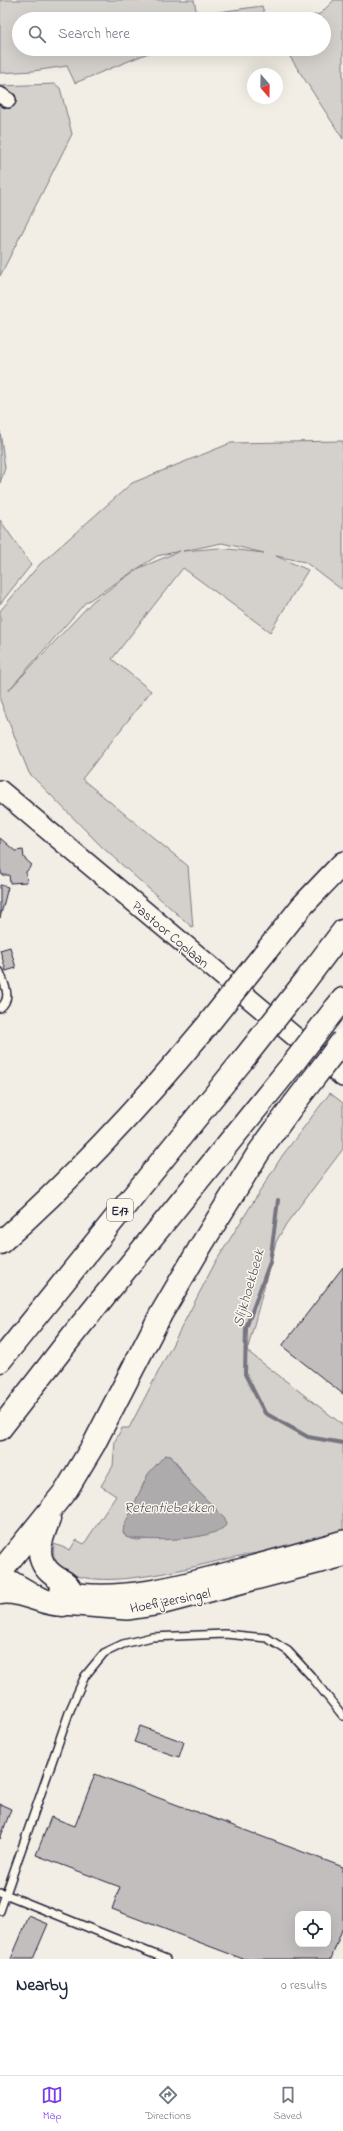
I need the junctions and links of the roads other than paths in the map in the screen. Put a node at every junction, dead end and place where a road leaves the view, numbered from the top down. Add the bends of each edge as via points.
1 (0, 790) edge
2 (343, 863) edge
3 (343, 931) edge
4 (0, 972) edge
5 (339, 1005) edge
6 (0, 1008) edge
7 (343, 1040) edge
8 (343, 1077) edge
9 (0, 1243) edge
10 (0, 1361) edge
11 (0, 1428) edge
12 (54, 1507) junction
13 (343, 1540) edge
14 (343, 1557) edge
15 (1, 1568) edge
16 (0, 1593) edge
17 (68, 1599) junction
18 (343, 1716) edge
19 (3, 1893) edge
20 (0, 1911) edge
21 (150, 1956) edge
22 (166, 1959) edge

1 - 8 street, Pastoor Coplaan
2 - 9 highway, bridge via 302,906 162,1080 91,1157
3 - 10 highway, E17, bridge via 242,1061
4 - 6 lane via 7,1000
5 - 11 highway, bridge
7 - 12 highway, bridge via 259,1152 202,1244 161,1314 90,1450
12 - 15 highway
12 - 17 highway via 40,1544 39,1554 45,1567 54,1576 66,1581
13 - 17 street, Hoefijzersingel via 151,1590
14 - 17 street, Hoefijzersingel via 160,1605 127,1610
15 - 17 street, Hoefijzersingel
16 - 17 highway via 22,1594 52,1605
18 - 19 lane via 288,1651 267,1638 225,1634 152,1637 123,1644 104,1653 85,1676 70,1710
19 - 20 lane
19 - 21 lane
21 - 22 lane

